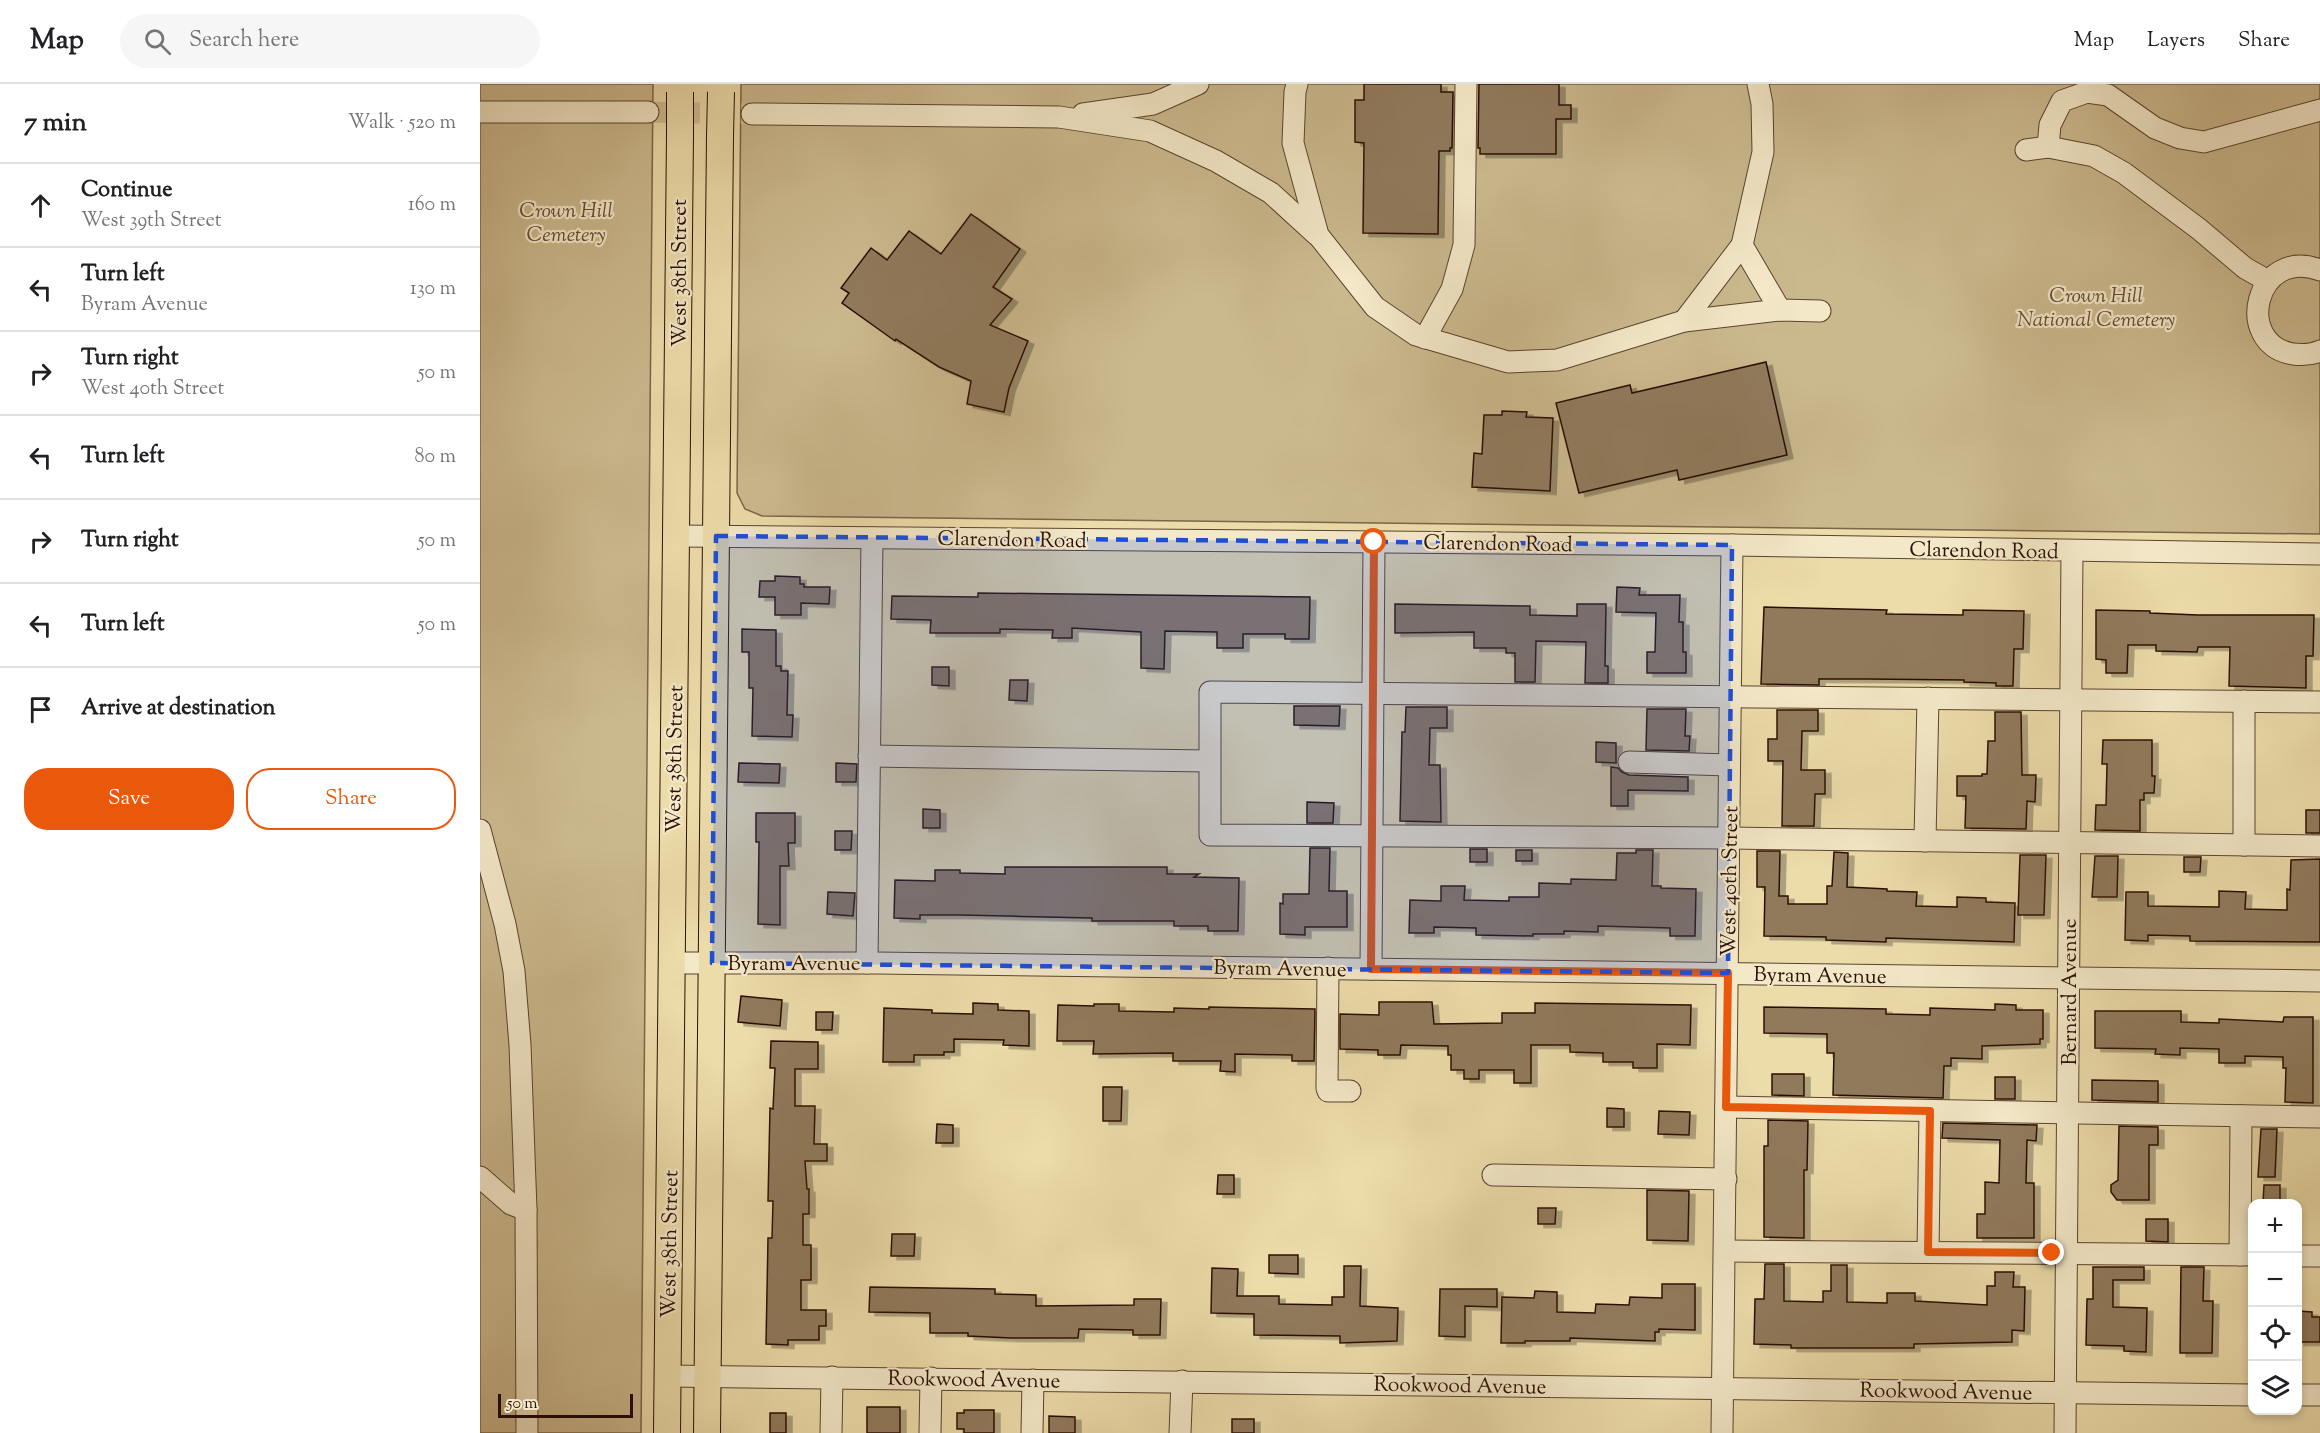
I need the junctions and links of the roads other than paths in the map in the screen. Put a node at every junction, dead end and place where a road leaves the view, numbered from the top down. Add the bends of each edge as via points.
1 (1198, 84) edge
2 (1297, 84) edge
3 (1466, 84) edge
4 (1758, 84) edge
5 (680, 88) edge
6 (721, 88) edge
7 (2320, 110) edge
8 (480, 112) edge
9 (648, 112) tunnel mouth
10 (752, 114) tunnel mouth
11 (1059, 117) junction
12 (2048, 147) junction
13 (2026, 150) dead end
14 (1318, 235) junction
15 (1742, 245) junction
16 (2320, 270) edge
17 (2268, 281) junction
18 (1780, 310) junction
19 (1820, 311) dead end
20 (1684, 321) junction
21 (1425, 338) junction
22 (2320, 351) edge
23 (676, 536) junction
24 (716, 536) junction
25 (872, 538) junction
26 (1374, 542) junction
27 (1732, 545) junction
28 (2072, 551) junction
29 (2320, 554) edge
30 (1373, 693) junction
31 (1730, 695) junction
32 (1928, 698) junction
33 (2071, 699) junction
34 (2244, 701) junction
35 (2320, 702) edge
36 (869, 756) junction
37 (1209, 761) junction
38 (1629, 762) dead end
39 (1730, 765) junction
40 (480, 830) edge
41 (1372, 836) junction
42 (1729, 838) junction
43 (1925, 841) junction
44 (2070, 843) junction
45 (2244, 845) junction
46 (2320, 846) edge
47 (486, 871) edge
48 (672, 963) junction
49 (712, 963) junction
50 (867, 963) junction
51 (1328, 968) junction
52 (1371, 969) junction
53 (1728, 973) junction
54 (2070, 978) junction
55 (2320, 981) edge
56 (1350, 1091) dead end
57 (1726, 1107) junction
58 (1930, 1111) junction
59 (2068, 1113) junction
60 (2241, 1116) junction
61 (2320, 1117) edge
62 (1493, 1175) dead end
63 (480, 1177) edge
64 (1726, 1179) junction
65 (526, 1210) junction
66 (1725, 1251) junction
67 (1928, 1252) junction
68 (2067, 1253) junction
69 (2246, 1255) edge
70 (2302, 1256) edge
71 (2320, 1256) edge
72 (667, 1376) junction
73 (708, 1377) junction
74 (832, 1377) junction
75 (931, 1378) junction
76 (1033, 1380) junction
77 (1182, 1381) junction
78 (1723, 1388) junction
79 (2065, 1392) junction
80 (2248, 1395) edge
81 (2302, 1395) edge
82 (2320, 1395) edge
83 (527, 1433) edge
84 (667, 1433) edge
85 (707, 1433) edge
86 (831, 1433) edge
87 (930, 1433) edge
88 (1032, 1433) edge
89 (1180, 1433) edge
90 (1722, 1433) edge
91 (2065, 1433) edge

1 - 11 street via 1153,104
2 - 14 street via 1293,143
3 - 21 street via 1464,245 1452,289
4 - 15 street via 1763,152
5 - 23 main road, West 38th Street, bridge
6 - 24 main road, West 38th Street, bridge
7 - 12 street via 2204,142 2155,128 2108,95 2087,92 2062,100 2050,125
8 - 9 street
10 - 11 street
11 - 14 street via 1150,131 1271,193
12 - 13 street
12 - 17 street via 2094,156 2124,173 2245,268
14 - 21 street via 1375,307
15 - 18 street
15 - 20 street
16 - 17 street via 2298,266 2285,269
17 - 22 street via 2257,310 2264,335 2287,353
18 - 19 street
18 - 20 street
20 - 21 street via 1557,360 1508,362
23 - 24 street, Clarendon Road
23 - 48 main road, West 38th Street
24 - 25 street, Clarendon Road
24 - 49 main road, West 38th Street
25 - 26 street, Clarendon Road
25 - 36 street
26 - 27 street, Clarendon Road
26 - 30 street
27 - 28 street, Clarendon Road
27 - 31 street, West 40th Street
28 - 29 street, Clarendon Road
28 - 33 street, Bernard Avenue
30 - 31 street
30 - 37 street via 1210,692
30 - 41 street
31 - 32 street
31 - 39 street, West 40th Street
32 - 33 street
32 - 43 street
33 - 34 street
33 - 44 street, Bernard Avenue
34 - 35 street
34 - 45 street
36 - 37 street
36 - 50 street
37 - 41 street via 1210,835
38 - 39 street
39 - 42 street, West 40th Street
40 - 47 street
41 - 42 street
41 - 52 street
42 - 43 street
42 - 53 street, West 40th Street
43 - 44 street
44 - 45 street
44 - 54 street, Bernard Avenue
45 - 46 street
47 - 65 street via 514,971
48 - 49 street, Byram Avenue
48 - 72 main road, West 38th Street
49 - 50 street, Byram Avenue
49 - 73 main road, West 38th Street
50 - 51 street, Byram Avenue
51 - 52 street, Byram Avenue
51 - 56 street via 1327,1088
52 - 53 street, Byram Avenue
53 - 54 street, Byram Avenue
53 - 57 street, West 40th Street
54 - 55 street, Byram Avenue
54 - 59 street, Bernard Avenue
57 - 58 street
57 - 64 street, West 40th Street
58 - 59 street
58 - 67 street
59 - 60 street
59 - 68 street, Bernard Avenue
60 - 61 street
60 - 69 street
62 - 64 street
63 - 65 street via 511,1204
64 - 66 street, West 40th Street
65 - 83 street
66 - 67 street
66 - 78 street, West 40th Street
67 - 68 street
68 - 69 street
68 - 79 street, Bernard Avenue
70 - 71 street
72 - 73 street, Rookwood Avenue
72 - 84 main road, West 38th Street
73 - 74 street, Rookwood Avenue
73 - 85 main road, West 38th Street
74 - 75 street, Rookwood Avenue
74 - 86 street
75 - 76 street, Rookwood Avenue
75 - 87 street
76 - 77 street, Rookwood Avenue
76 - 88 street
77 - 78 street, Rookwood Avenue
77 - 89 street
78 - 79 street, Rookwood Avenue
78 - 90 street, West 40th Street
79 - 80 street, Rookwood Avenue
79 - 91 street, Bernard Avenue
81 - 82 street

